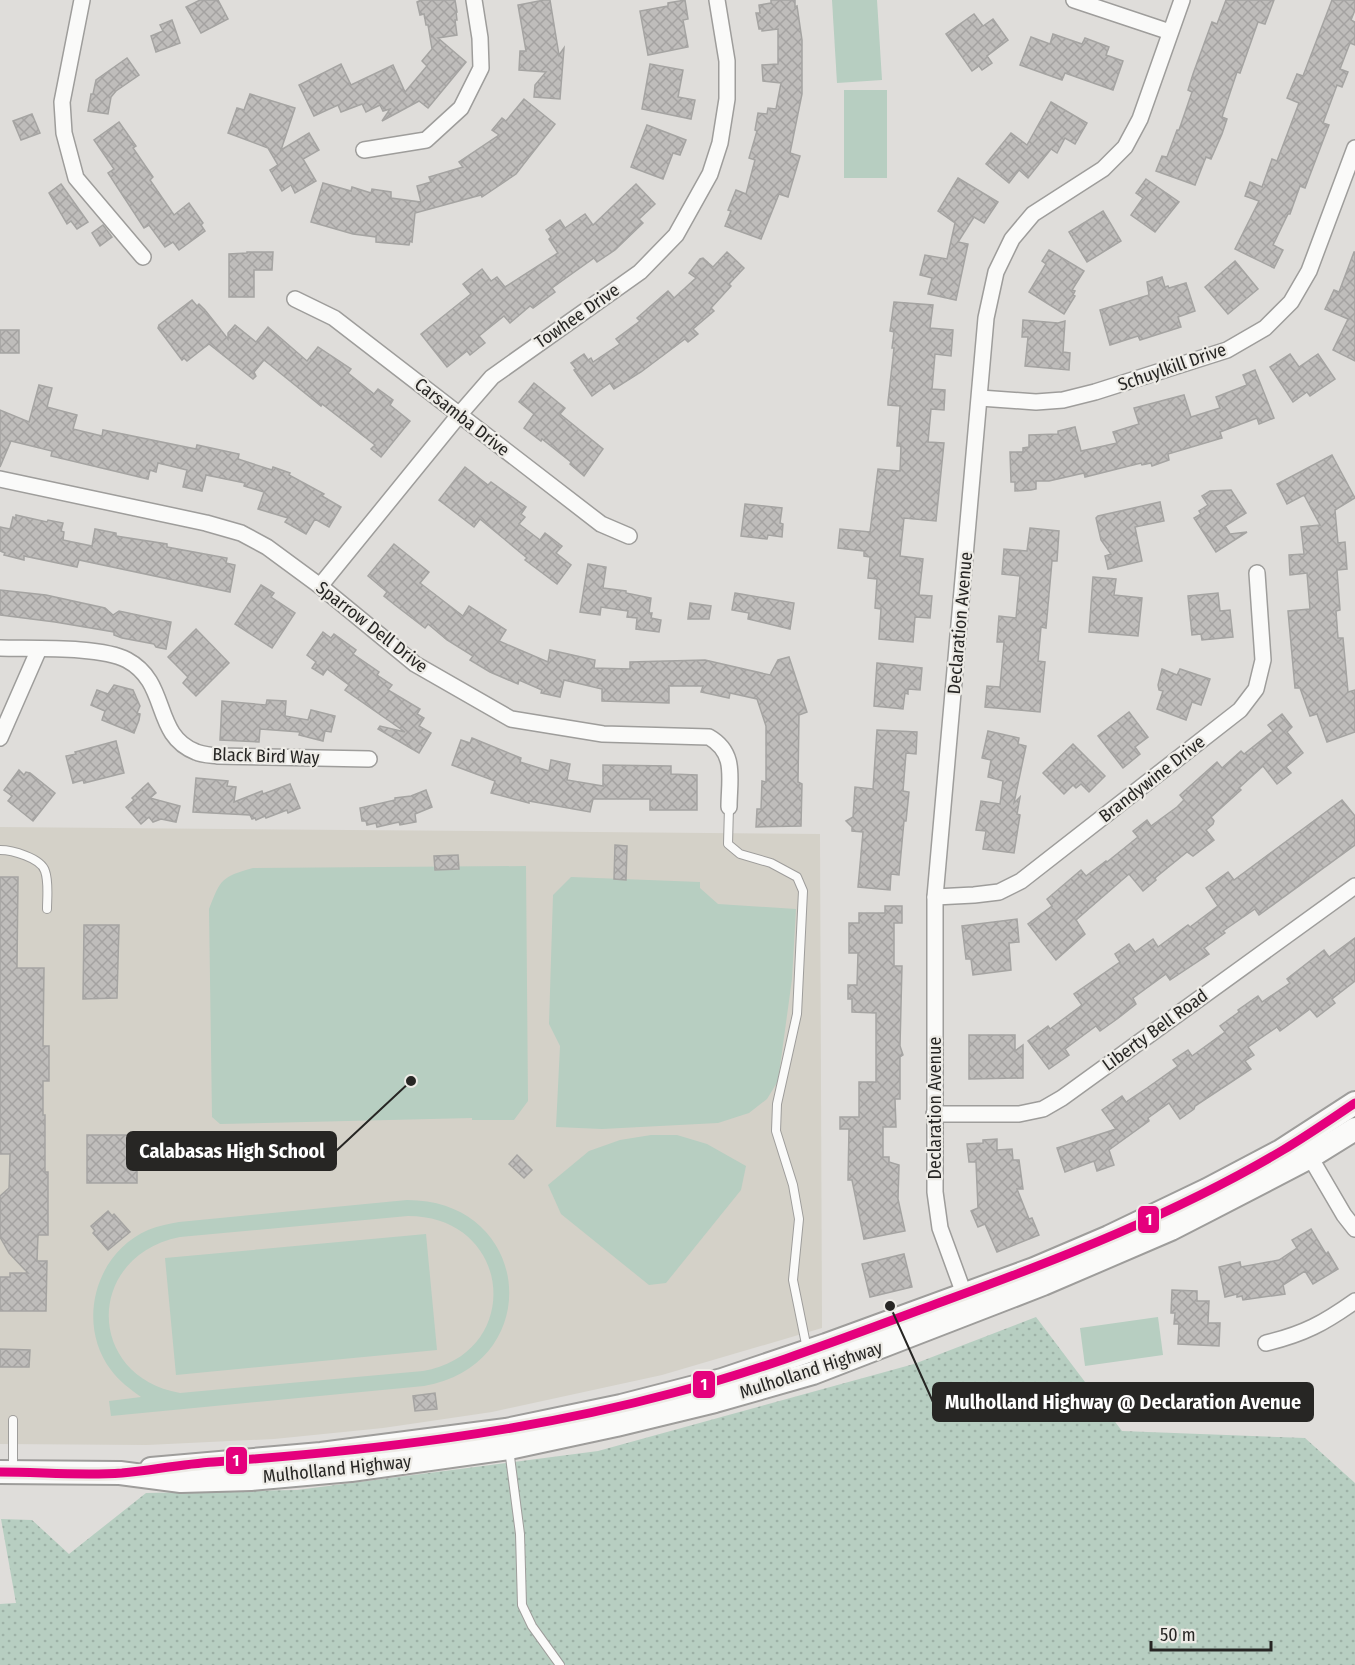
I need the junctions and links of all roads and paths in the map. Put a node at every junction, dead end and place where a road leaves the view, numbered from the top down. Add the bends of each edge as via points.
1 (82, 0) edge
2 (474, 0) edge
3 (717, 0) edge
4 (1074, 0) edge
5 (1182, 0) edge
6 (1170, 32) junction
7 (1355, 148) edge
8 (364, 150) dead end
9 (143, 257) dead end
10 (295, 299) dead end
11 (980, 398) junction
12 (459, 415) junction
13 (0, 479) edge
14 (629, 536) dead end
15 (1257, 573) dead end
16 (320, 586) junction
17 (0, 648) edge
18 (39, 649) junction
19 (0, 738) edge
20 (369, 759) dead end
21 (729, 807) joint
22 (0, 850) edge
23 (1355, 886) edge
24 (935, 897) junction
25 (47, 909) dead end
26 (1355, 1103) edge
27 (934, 1114) junction
28 (1355, 1129) edge
29 (1305, 1148) junction
30 (1355, 1229) edge
31 (1355, 1301) edge
32 (968, 1302) junction
33 (1266, 1343) dead end
34 (807, 1351) junction
35 (813, 1373) junction
36 (13, 1420) dead end
37 (508, 1439) junction
38 (7, 1472) edge
39 (560, 1665) edge

1 - 9 street via 62,102 64,133 75,178
2 - 8 street via 481,68 460,108 426,141
3 - 12 street, Towhee Drive via 727,61 727,99 720,143 710,174 676,235 640,272 492,377
4 - 6 street
5 - 6 street, Declaration Avenue
6 - 11 street, Declaration Avenue via 1140,119 1125,147 1103,169 1033,214 1012,239 996,272 986,318
7 - 11 street, Schuylkill Drive via 1309,271 1291,302 1264,328 1227,350 1063,400
10 - 12 street, Carsamba Drive via 334,318
11 - 24 street, Declaration Avenue
12 - 14 street, Carsamba Drive via 601,524
12 - 16 street, Towhee Drive
13 - 16 street, Sparrow Dell Drive via 241,533
15 - 24 street, Brandywine Drive via 1263,660 1256,688 1240,710 1021,881 999,892
16 - 21 street, Sparrow Dell Drive via 415,664 511,719 603,734 709,737 726,751
17 - 18 street, Black Bird Way
18 - 19 street
18 - 20 street, Black Bird Way via 108,653 127,660 153,684 171,734 197,753
21 - 34 lane via 728,844 740,854 771,863 797,877 803,891 797,1014 777,1104 776,1131 799,1219 793,1280
22 - 25 lane via 13,850 38,862 45,870
23 - 27 street, Liberty Bell Road via 1043,1109 1019,1114
24 - 27 street, Declaration Avenue
26 - 29 main road, Mulholland Highway
27 - 32 street, Declaration Avenue via 935,1192 940,1228
28 - 29 main road, Mulholland Highway
29 - 30 street
29 - 32 main road, Mulholland Highway via 1171,1229 1043,1284
31 - 33 street via 1296,1336
32 - 34 main road, Mulholland Highway
32 - 35 main road, Mulholland Highway via 893,1343
34 - 35 lane
34 - 37 main road, Mulholland Highway via 722,1380
35 - 37 main road, Mulholland Highway via 616,1425
36 - 38 lane
37 - 38 main road, Mulholland Highway via 351,1470 251,1479 181,1481 120,1473
37 - 39 lane via 520,1534 522,1605

